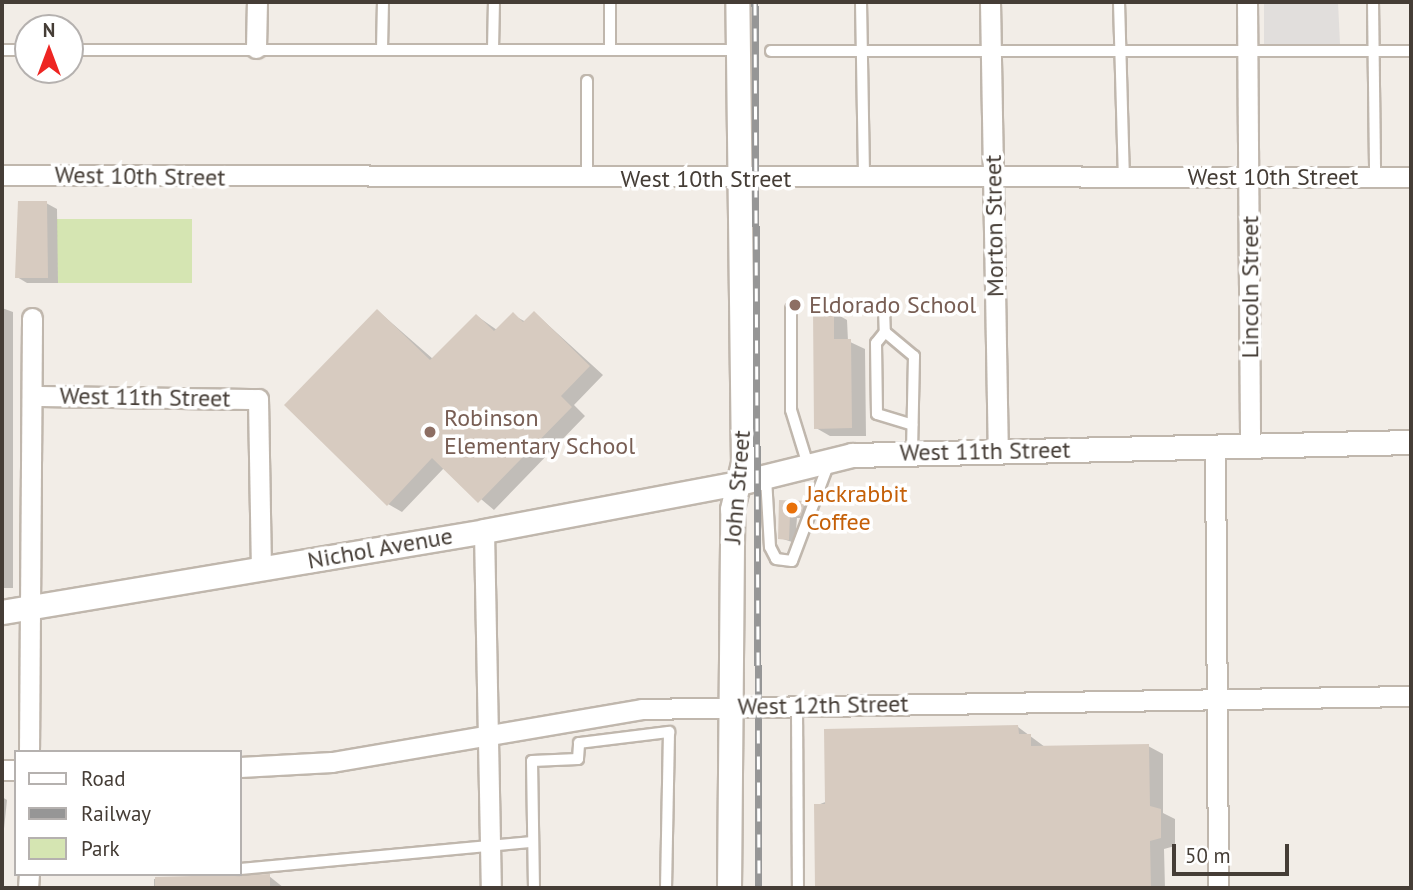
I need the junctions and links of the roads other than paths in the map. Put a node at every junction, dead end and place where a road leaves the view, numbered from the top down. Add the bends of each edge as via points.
1 (257, 2) edge
2 (383, 2) edge
3 (494, 2) edge
4 (610, 2) edge
5 (737, 2) edge
6 (861, 2) edge
7 (990, 2) edge
8 (1119, 2) edge
9 (1247, 2) edge
10 (1374, 2) edge
11 (256, 48) junction
12 (382, 49) junction
13 (493, 49) junction
14 (84, 50) edge
15 (610, 50) junction
16 (737, 50) junction
17 (771, 51) dead end
18 (862, 51) junction
19 (991, 51) junction
20 (1122, 51) junction
21 (1247, 51) junction
22 (1375, 51) junction
23 (1411, 51) edge
24 (587, 80) dead end
25 (2, 175) edge
26 (1249, 177) junction
27 (1375, 177) junction
28 (1411, 177) edge
29 (864, 178) junction
30 (993, 178) junction
31 (1124, 178) junction
32 (587, 179) junction
33 (739, 179) junction
34 (791, 309) dead end
35 (884, 309) dead end
36 (32, 318) dead end
37 (885, 332) junction
38 (32, 396) junction
39 (912, 425) junction
40 (1411, 442) edge
41 (1250, 446) junction
42 (1215, 447) junction
43 (998, 451) junction
44 (912, 453) junction
45 (819, 463) junction
46 (754, 479) junction
47 (484, 531) junction
48 (261, 569) junction
49 (30, 607) junction
50 (2, 612) edge
51 (1411, 696) edge
52 (1218, 698) junction
53 (797, 706) junction
54 (729, 707) junction
55 (486, 737) junction
56 (29, 750) edge
57 (242, 767) edge
58 (488, 841) junction
59 (533, 842) junction
60 (242, 869) edge
61 (1218, 880) edge
62 (491, 888) edge
63 (534, 888) edge
64 (666, 888) edge
65 (729, 888) edge
66 (798, 888) edge
67 (1208, 888) edge

1 - 11 street
2 - 12 lane
3 - 13 lane
4 - 15 lane
5 - 16 street, John Street
6 - 18 lane
7 - 19 street, Morton Street
8 - 20 lane
9 - 21 street, Lincoln Street
10 - 22 lane
11 - 12 lane
11 - 14 lane
12 - 13 lane
13 - 15 lane
15 - 16 lane
16 - 33 street, John Street
17 - 18 lane
18 - 19 lane
18 - 29 lane
19 - 20 lane
19 - 30 street, Morton Street
20 - 21 lane
20 - 31 lane
21 - 22 lane
21 - 26 street, Lincoln Street
22 - 23 lane
22 - 27 lane
24 - 32 lane
25 - 32 street, West 10th Street
26 - 27 street, West 10th Street
26 - 31 street, West 10th Street
26 - 41 street, Lincoln Street
27 - 28 street, West 10th Street
29 - 30 street, West 10th Street
29 - 33 street, West 10th Street
30 - 31 street, West 10th Street
30 - 43 street, Morton Street
32 - 33 street, West 10th Street
33 - 46 street, John Street
34 - 45 lane via 791,410
35 - 37 lane
36 - 38 street
37 - 39 lane via 914,356 917,415
37 - 39 lane via 876,343 877,414
38 - 48 street, West 11th Street via 258,399
38 - 49 street
39 - 44 lane
40 - 41 street
41 - 42 street, West 11th Street
42 - 43 street, West 11th Street
42 - 52 street
43 - 44 street, West 11th Street
44 - 45 street, West 11th Street
45 - 46 street, West 11th Street
45 - 46 lane via 792,561 776,559 770,547
46 - 47 street, Nichol Avenue
46 - 54 street, John Street via 732,509
47 - 48 street, Nichol Avenue
47 - 55 street
48 - 49 street, Nichol Avenue
49 - 50 street, Nichol Avenue
49 - 56 street
51 - 52 street, West 12th Street
52 - 53 street, West 12th Street
52 - 61 street
53 - 54 street, West 12th Street
53 - 66 lane
54 - 55 street, West 12th Street via 642,709
54 - 65 street, John Street
55 - 57 street, West 12th Street via 332,762
55 - 58 street
58 - 59 lane
58 - 60 lane
58 - 62 street
59 - 63 lane
59 - 64 lane via 532,761 578,759 579,743 669,732
61 - 67 street

